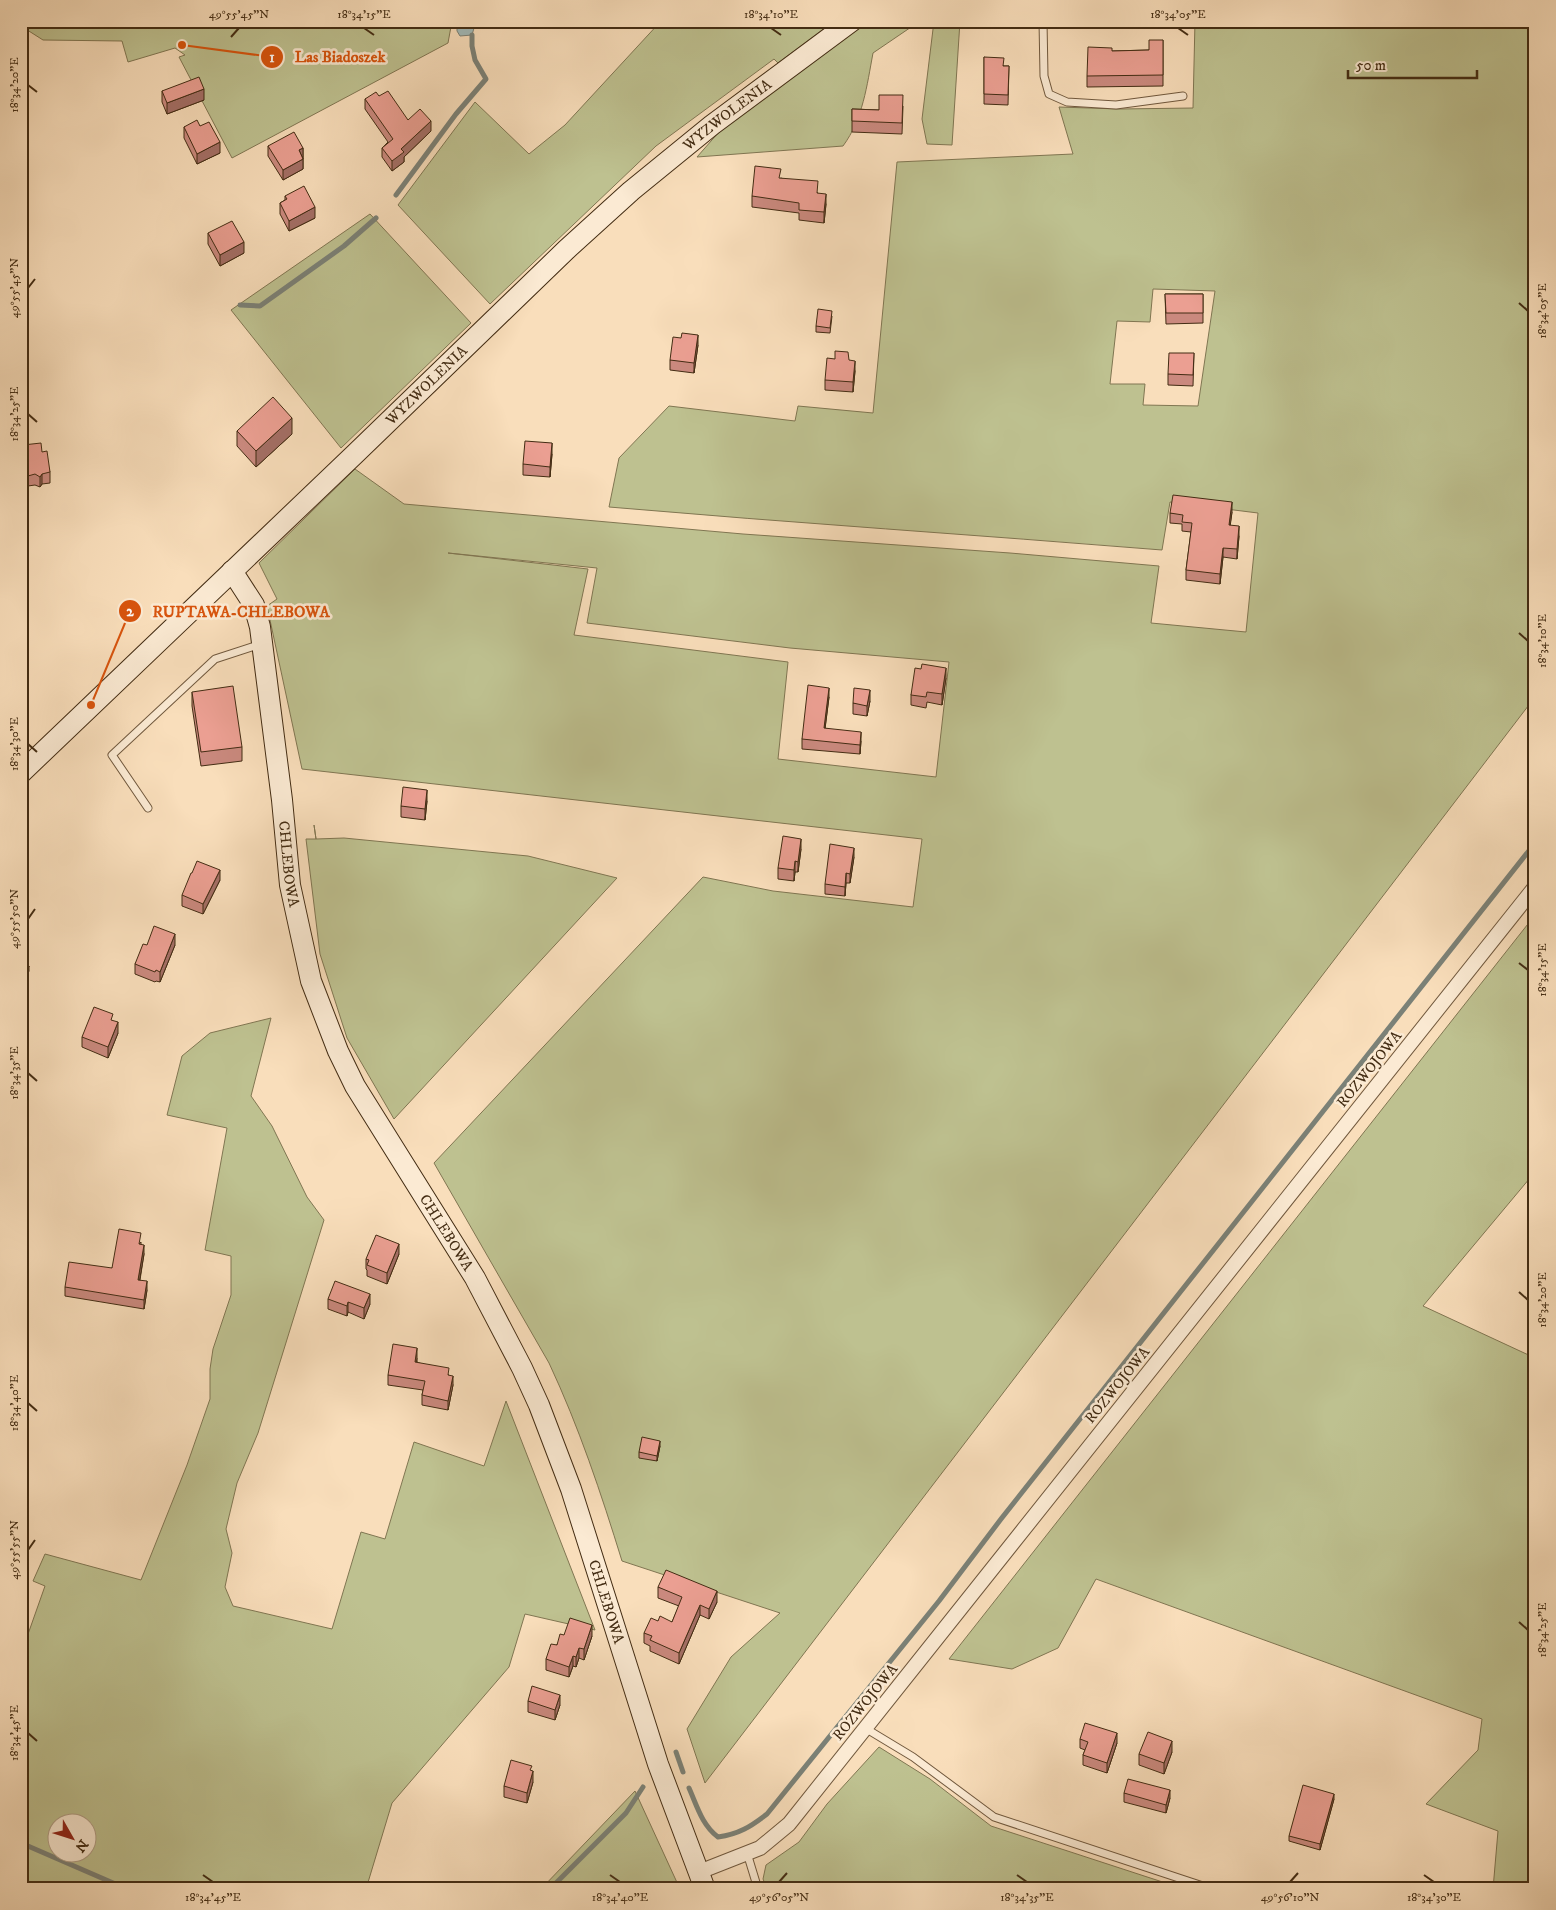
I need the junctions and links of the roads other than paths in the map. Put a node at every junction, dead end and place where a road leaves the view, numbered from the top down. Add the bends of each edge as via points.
1 (852, 21) edge
2 (1043, 21) edge
3 (1183, 96) dead end
4 (232, 571) junction
5 (263, 643) junction
6 (21, 773) edge
7 (148, 808) dead end
8 (1535, 886) edge
9 (865, 1728) junction
10 (747, 1853) junction
11 (702, 1880) edge
12 (758, 1889) edge
13 (1212, 1889) edge

1 - 4 street, WYZWOLENIA via 712,125 631,191 559,256
2 - 3 lane via 1044,76 1049,94 1067,102 1116,104
4 - 5 street, CHLEBOWA via 254,605
4 - 6 street, WYZWOLENIA
5 - 7 lane via 215,659 112,755
5 - 11 street, CHLEBOWA via 290,885 314,991 355,1086 475,1278 522,1368 571,1489 658,1764
8 - 9 street, ROZWOJOWA
9 - 10 street, ROZWOJOWA via 789,1824 760,1848
9 - 13 lane via 913,1757 994,1817
10 - 11 street, ROZWOJOWA
10 - 12 lane

